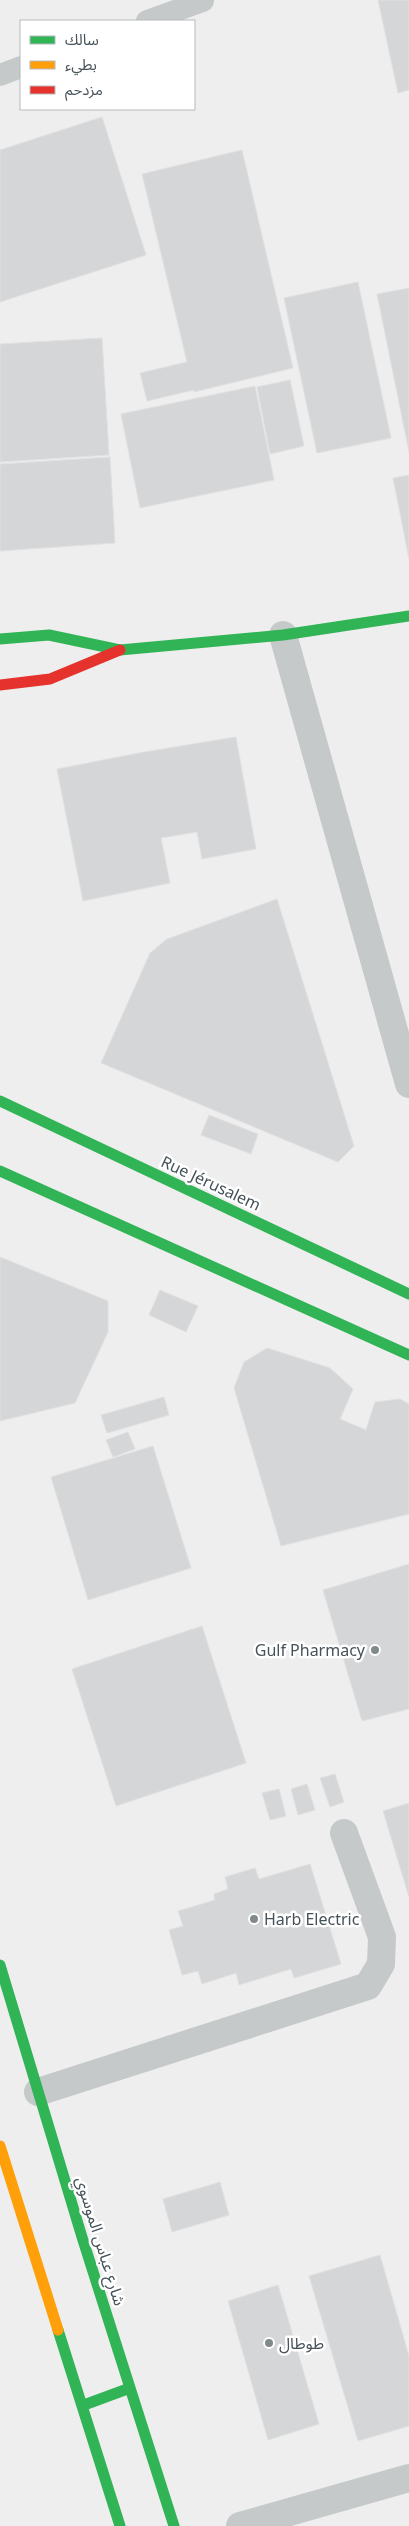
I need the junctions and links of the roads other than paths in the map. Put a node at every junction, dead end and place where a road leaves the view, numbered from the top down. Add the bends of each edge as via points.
1 (203, 1) edge
2 (150, 20) edge
3 (20, 67) edge
4 (0, 75) edge
5 (409, 616) edge
6 (283, 635) junction
7 (0, 639) edge
8 (120, 650) junction
9 (0, 685) edge
10 (409, 1019) edge
11 (398, 1049) junction
12 (409, 1084) edge
13 (0, 1102) edge
14 (0, 1171) edge
15 (409, 1294) edge
16 (409, 1355) edge
17 (344, 1833) dead end
18 (0, 1966) edge
19 (38, 2092) junction
20 (0, 2146) edge
21 (130, 2388) junction
22 (84, 2405) junction
23 (409, 2478) edge
24 (120, 2526) edge
25 (174, 2526) edge
26 (240, 2526) edge

1 - 2 lane
3 - 4 lane
5 - 6 street
6 - 8 street
6 - 11 street
7 - 8 street via 49,635
8 - 9 street via 50,679
10 - 11 street
11 - 12 street
13 - 15 street, Rue Jérusalem
14 - 16 street
17 - 19 street via 382,1937 381,1964 368,1986
18 - 19 street, شارع عباس الموسوي
19 - 21 street, شارع عباس الموسوي
20 - 22 street
21 - 22 street
21 - 25 street, شارع عباس الموسوي
22 - 24 street
23 - 26 street

